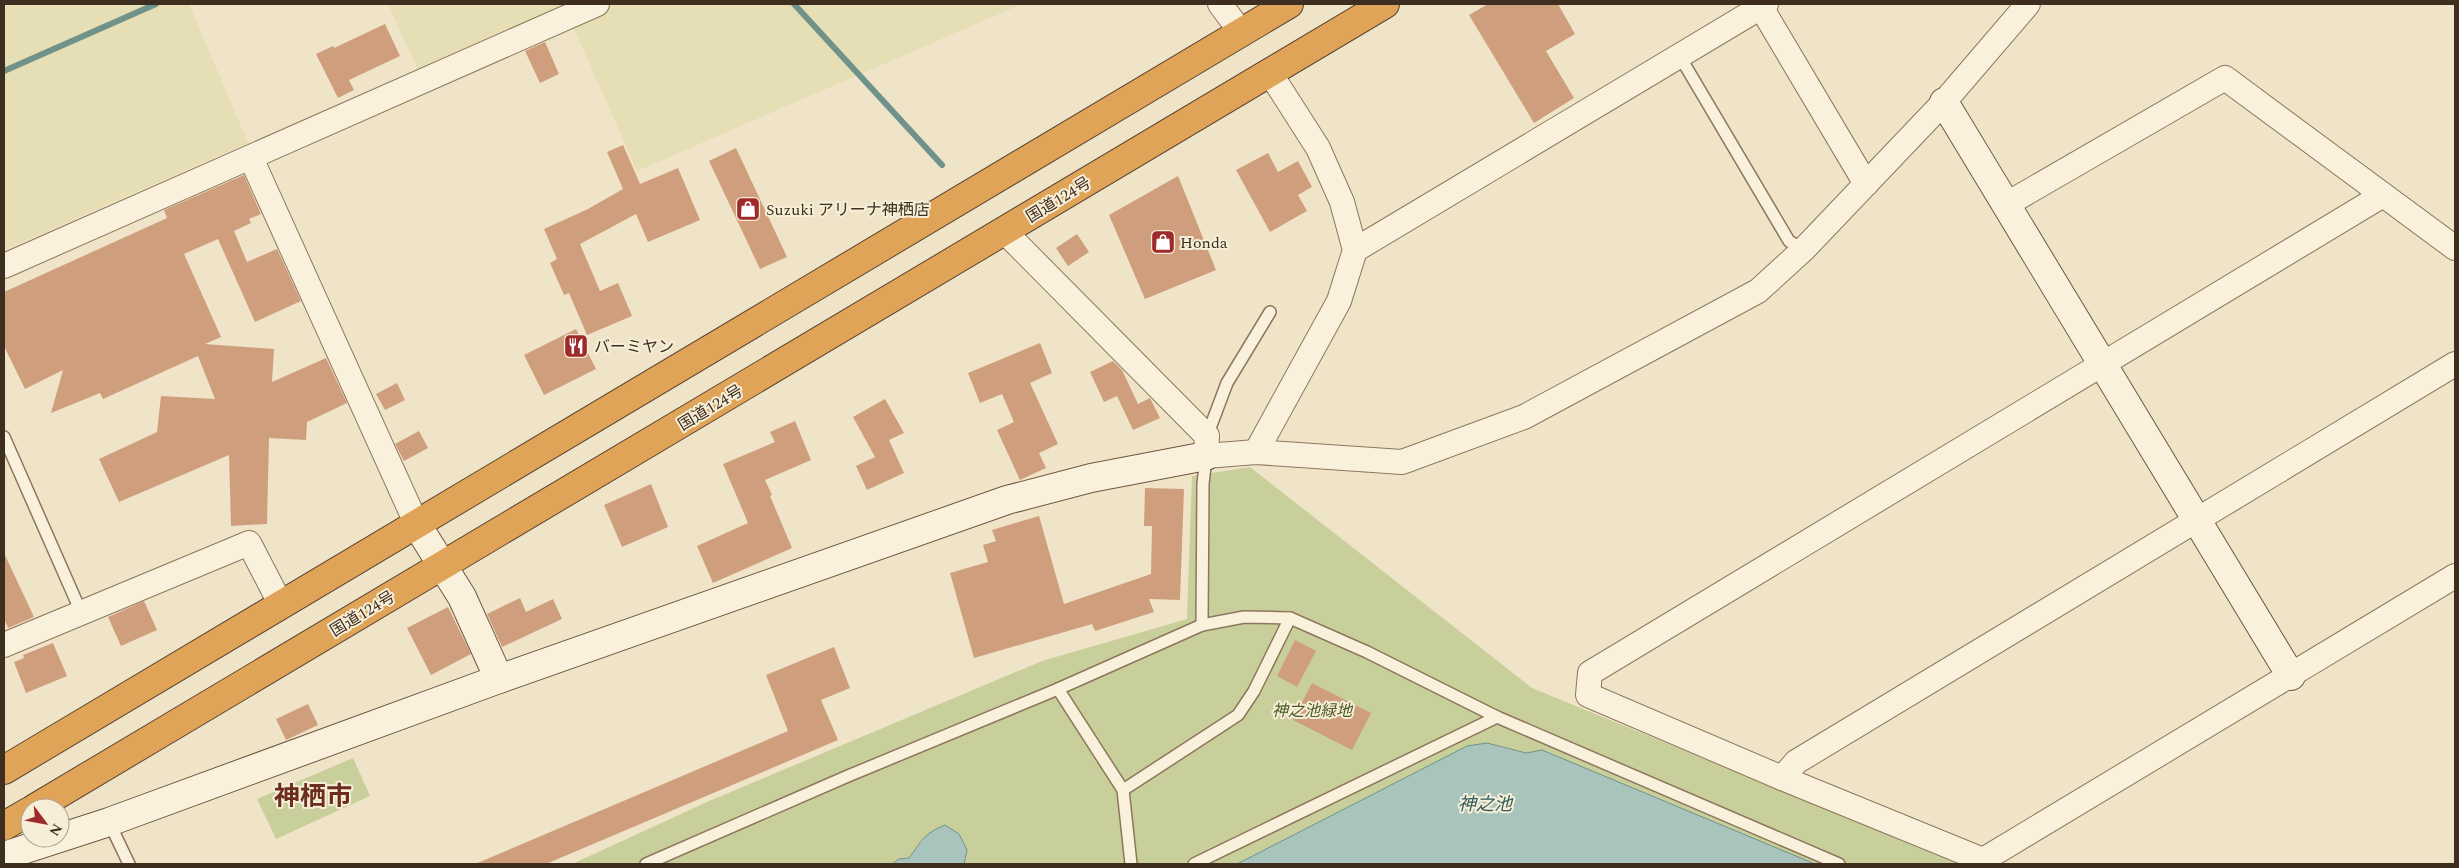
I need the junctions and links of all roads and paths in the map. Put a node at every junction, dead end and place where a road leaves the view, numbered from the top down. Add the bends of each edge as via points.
1 (597, 4) edge
2 (1220, 4) edge
3 (1289, 4) edge
4 (1385, 4) edge
5 (2028, 4) edge
6 (1764, 5) edge
7 (1242, 32) junction
8 (1679, 55) junction
9 (1270, 73) junction
10 (1944, 102) junction
11 (251, 158) junction
12 (1866, 184) junction
13 (2382, 195) junction
14 (2007, 204) junction
15 (1004, 231) junction
16 (2455, 248) edge
17 (1355, 250) junction
18 (1803, 250) junction
19 (4, 266) edge
20 (1270, 312) dead end
21 (2102, 364) junction
22 (2455, 364) edge
23 (4, 437) edge
24 (1207, 446) junction
25 (1256, 452) junction
26 (2197, 519) junction
27 (418, 524) junction
28 (444, 565) junction
29 (2455, 576) edge
30 (281, 604) junction
31 (81, 612) junction
32 (1290, 618) junction
33 (1202, 625) junction
34 (4, 646) edge
35 (2291, 676) junction
36 (499, 679) junction
37 (1058, 689) junction
38 (1497, 717) junction
39 (4, 770) edge
40 (1782, 778) junction
41 (1123, 790) junction
42 (51, 798) edge
43 (20, 817) edge
44 (109, 822) junction
45 (4, 826) edge
46 (4, 856) edge
47 (129, 864) edge
48 (646, 864) edge
49 (1131, 864) edge
50 (1194, 864) edge
51 (1839, 864) edge

1 - 11 street
2 - 7 street
3 - 7 highway
4 - 9 highway, 国道124号
5 - 10 street
6 - 8 street
6 - 12 street
7 - 27 highway
8 - 17 street
8 - 18 lane via 1789,242
9 - 15 highway, 国道124号
9 - 17 street via 1318,148 1342,202
10 - 12 street
10 - 14 street
11 - 19 street
11 - 27 street
12 - 18 street
13 - 14 street via 2225,78
13 - 16 street
13 - 21 street
14 - 21 street
15 - 24 street
15 - 28 highway, 国道124号
17 - 25 street via 1339,301
18 - 25 street via 1758,291 1524,417 1432,453 1402,462
20 - 24 lane via 1227,383
21 - 26 street
21 - 40 street via 1590,672 1588,695
22 - 26 street
23 - 31 lane
24 - 25 street
24 - 33 lane via 1203,484
24 - 36 street via 1007,500
26 - 35 street
26 - 40 street via 1796,762
27 - 28 street
27 - 30 highway
28 - 36 street
28 - 42 highway, 国道124号
29 - 35 street
30 - 31 street via 249,543
30 - 39 highway
31 - 34 street
32 - 33 lane via 1244,617
32 - 38 lane via 1367,652
32 - 41 lane via 1238,715
33 - 37 lane
35 - 40 street via 1983,860
36 - 44 street
37 - 41 lane
37 - 48 lane
38 - 50 lane
38 - 51 lane
41 - 49 lane
43 - 45 highway
44 - 46 street
44 - 47 lane

